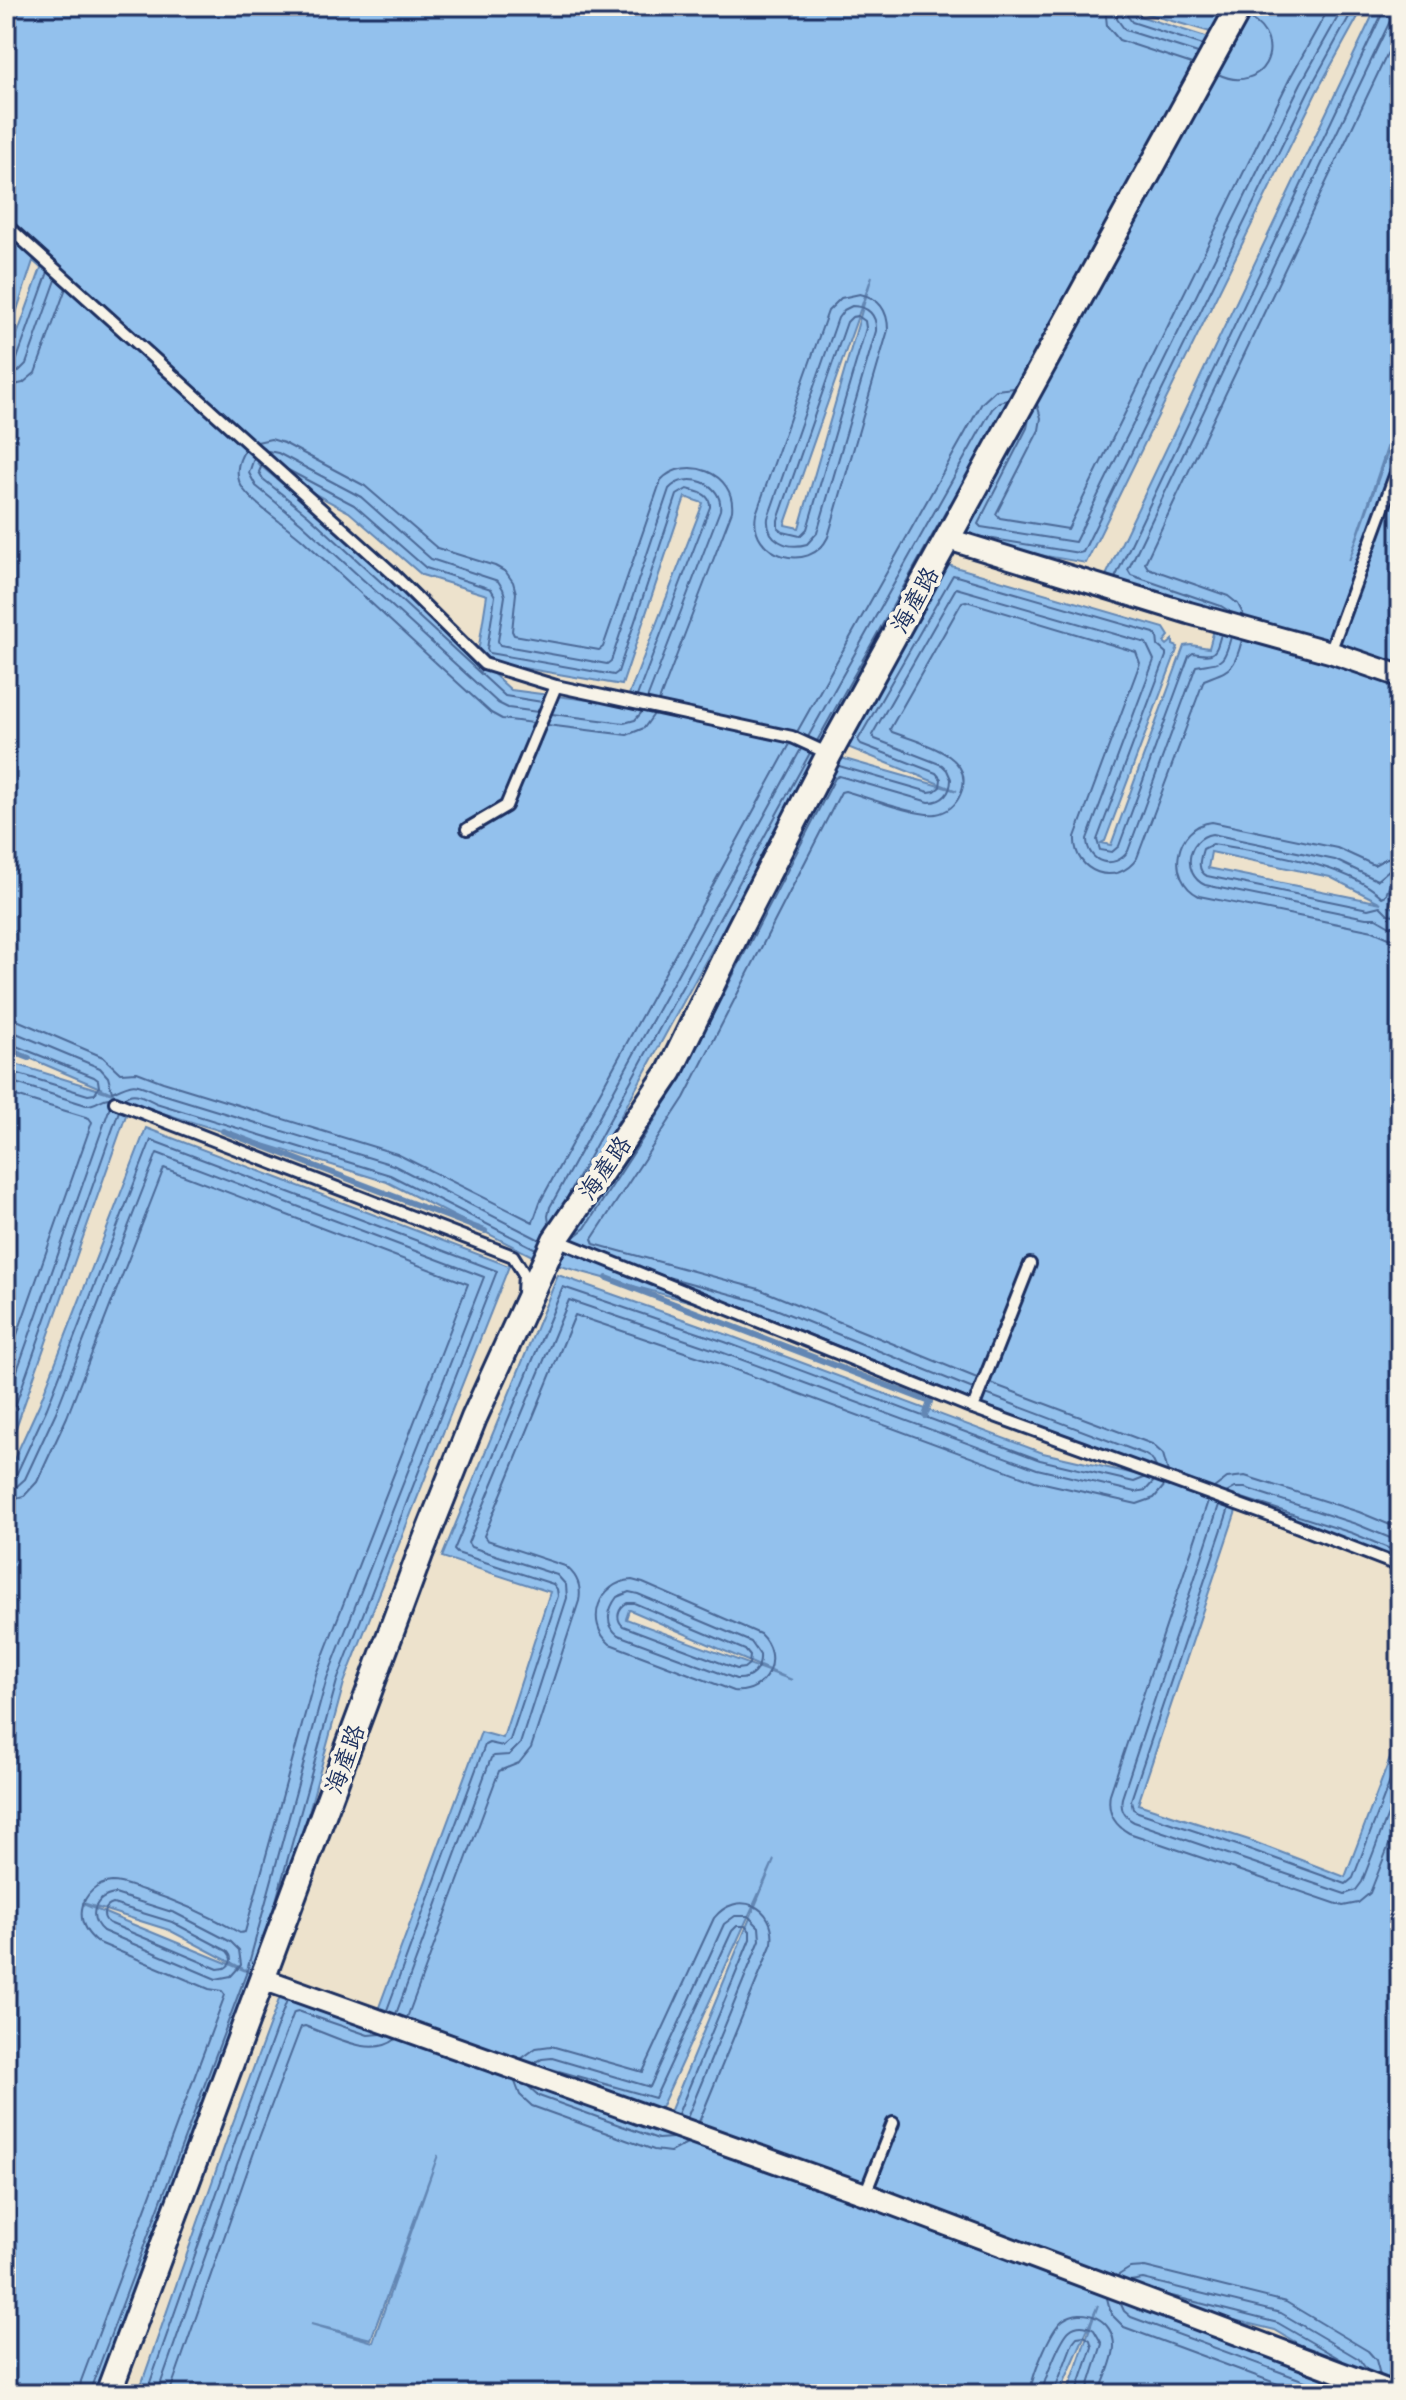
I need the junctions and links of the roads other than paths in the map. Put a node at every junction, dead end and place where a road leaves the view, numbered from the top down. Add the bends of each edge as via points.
1 (1240, 6) edge
2 (6, 225) edge
3 (1400, 462) edge
4 (948, 539) junction
5 (1330, 652) junction
6 (1400, 676) edge
7 (556, 686) junction
8 (829, 754) junction
9 (467, 829) dead end
10 (115, 1102) dead end
11 (555, 1240) junction
12 (1030, 1264) dead end
13 (522, 1309) junction
14 (973, 1408) junction
15 (1400, 1566) edge
16 (263, 1979) junction
17 (893, 2123) dead end
18 (865, 2194) junction
19 (108, 2394) edge
20 (1397, 2394) edge

1 - 4 street, 海產路
2 - 7 lane via 391,572 484,664
3 - 5 lane
4 - 5 street
4 - 8 street, 海產路
5 - 6 street
7 - 8 lane via 792,737
7 - 9 lane via 506,806
8 - 11 street, 海產路 via 670,1071
10 - 13 lane via 513,1256 524,1274
11 - 13 street, 海產路
11 - 14 lane
12 - 14 lane
13 - 16 street, 海產路 via 420,1554
14 - 15 lane
16 - 18 street
16 - 19 street, 海產路
17 - 18 lane
18 - 20 street

